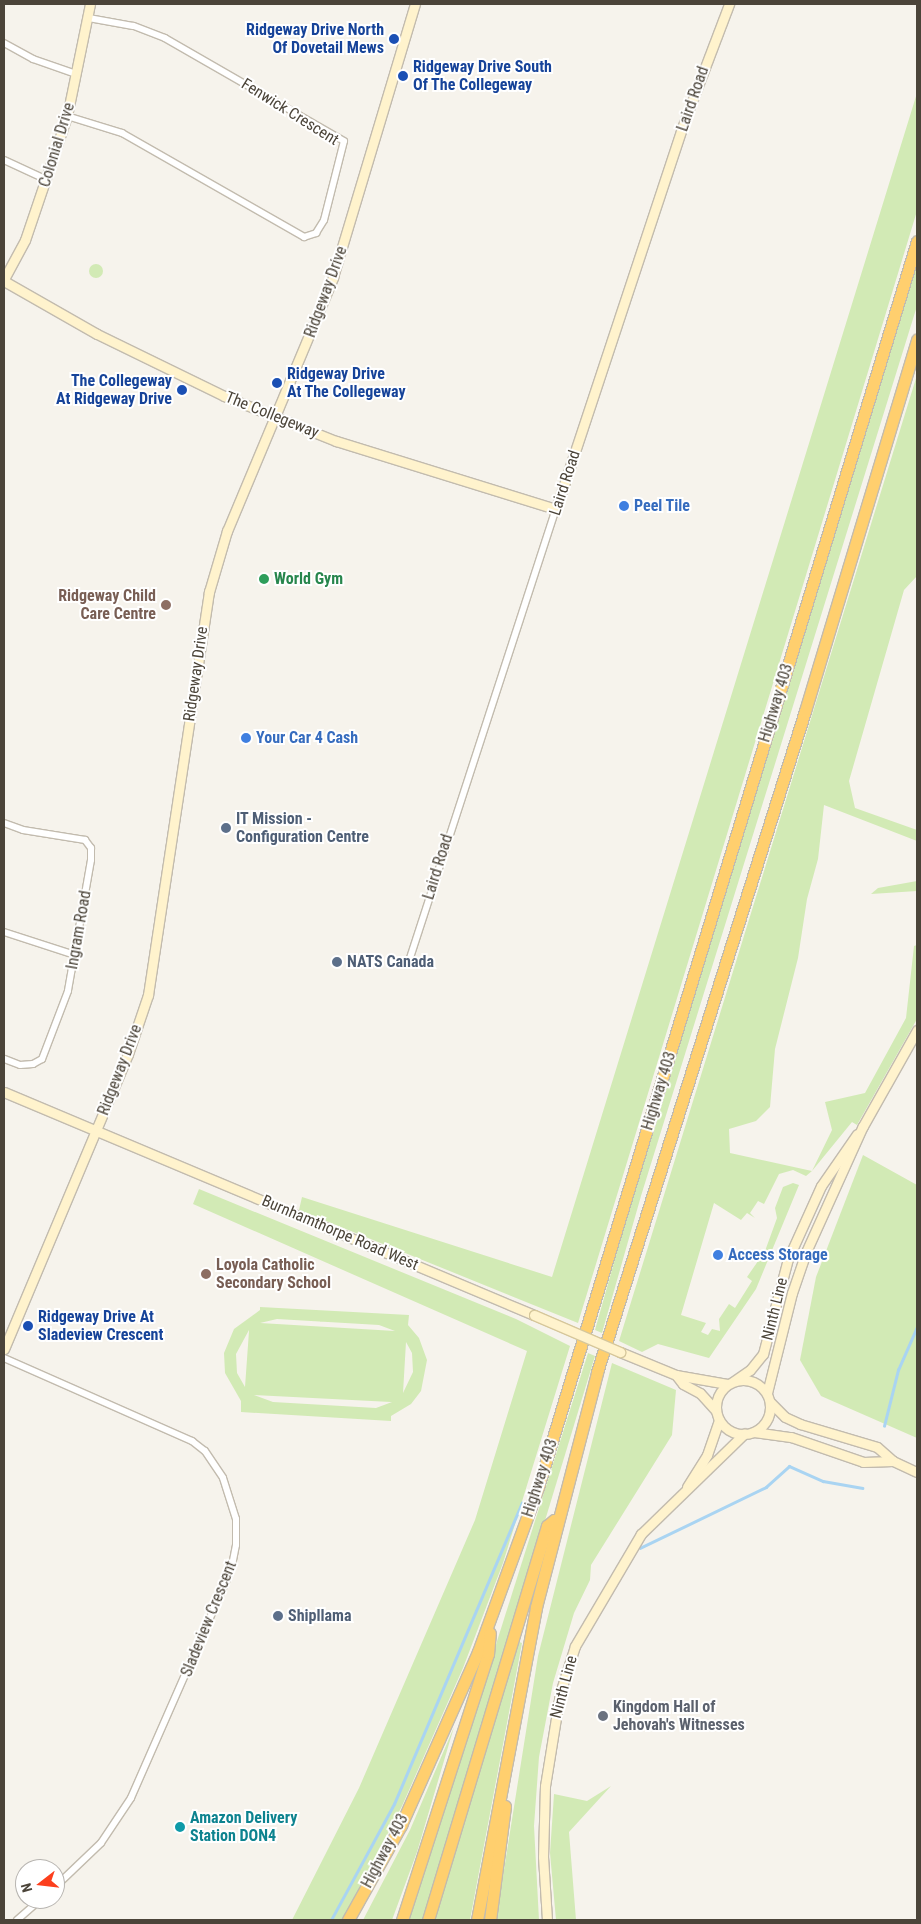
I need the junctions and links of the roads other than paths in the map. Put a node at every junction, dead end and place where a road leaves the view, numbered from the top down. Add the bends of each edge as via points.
1 (90, 4) edge
2 (415, 4) edge
3 (729, 4) edge
4 (89, 18) junction
5 (4, 43) edge
6 (76, 74) junction
7 (67, 116) junction
8 (4, 160) edge
9 (47, 180) junction
10 (917, 241) edge
11 (4, 280) edge
12 (917, 339) edge
13 (276, 417) junction
14 (556, 509) junction
15 (4, 823) edge
16 (4, 932) edge
17 (75, 954) junction
18 (408, 964) dead end
19 (917, 1030) edge
20 (4, 1059) edge
21 (4, 1092) edge
22 (863, 1126) junction
23 (96, 1131) junction
24 (4, 1349) edge
25 (4, 1358) edge
26 (676, 1375) junction
27 (731, 1383) junction
28 (768, 1398) junction
29 (717, 1416) junction
30 (754, 1432) junction
31 (744, 1434) junction
32 (893, 1461) junction
33 (917, 1472) edge
34 (686, 1490) junction
35 (557, 1516) junction
36 (491, 1622) junction
37 (508, 1748) junction
38 (65, 1878) edge
39 (30, 1909) edge
40 (17, 1920) edge
41 (348, 1920) edge
42 (402, 1920) edge
43 (428, 1920) edge
44 (477, 1920) edge
45 (490, 1920) edge
46 (547, 1920) edge

1 - 4 street, Colonial Drive
2 - 13 street, Ridgeway Drive via 333,277
3 - 14 street, Laird Road via 682,128
4 - 6 street, Colonial Drive
4 - 7 street, Fenwick Crescent via 133,26 165,38 344,141 324,220 316,233 304,237 122,132
5 - 6 street via 33,59
6 - 7 street, Colonial Drive
7 - 9 street, Colonial Drive
8 - 9 street
9 - 11 street, Colonial Drive via 24,240
10 - 36 highway, Highway 403 via 538,1487
11 - 13 street, The Collegeway via 97,334 193,383
12 - 35 highway, Highway 403 via 805,711 597,1372
13 - 14 street, The Collegeway via 336,441
13 - 23 street, Ridgeway Drive via 228,531 209,592 148,995
14 - 18 street, Laird Road
15 - 17 street, Ingram Road via 23,830 85,840 90,848
16 - 17 street
17 - 20 street, Ingram Road via 68,991 42,1059 20,1065
19 - 22 street, Ninth Line
21 - 23 street, Burnhamthorpe Road West
22 - 27 street, Ninth Line via 836,1161 788,1259 763,1354 750,1370
22 - 28 street, Ninth Line via 795,1281
23 - 24 street, Ridgeway Drive
23 - 26 street, Burnhamthorpe Road West, bridge
25 - 38 street, Sladeview Crescent via 192,1441 205,1451 223,1478 236,1519 236,1545 231,1570 131,1798 102,1843
26 - 27 street, Burnhamthorpe Road West
26 - 29 street, Burnhamthorpe Road West via 683,1384 700,1393
27 - 28 street via 753,1382
27 - 29 street via 718,1396
28 - 30 street via 767,1420
28 - 32 street via 785,1417 876,1448
29 - 31 street via 729,1431
29 - 34 street, Ninth Line via 707,1455
30 - 31 street
30 - 32 street via 791,1437 863,1462
31 - 34 street, Ninth Line
32 - 33 street
34 - 46 street, Ninth Line via 646,1528 619,1568 575,1646 564,1680 551,1740 544,1805 542,1857
35 - 37 highway, Highway 403
35 - 43 highway via 547,1526
36 - 41 highway, Highway 403 via 401,1825
36 - 42 highway via 488,1654
37 - 44 highway, Highway 403
37 - 45 highway via 509,1781
39 - 40 street

